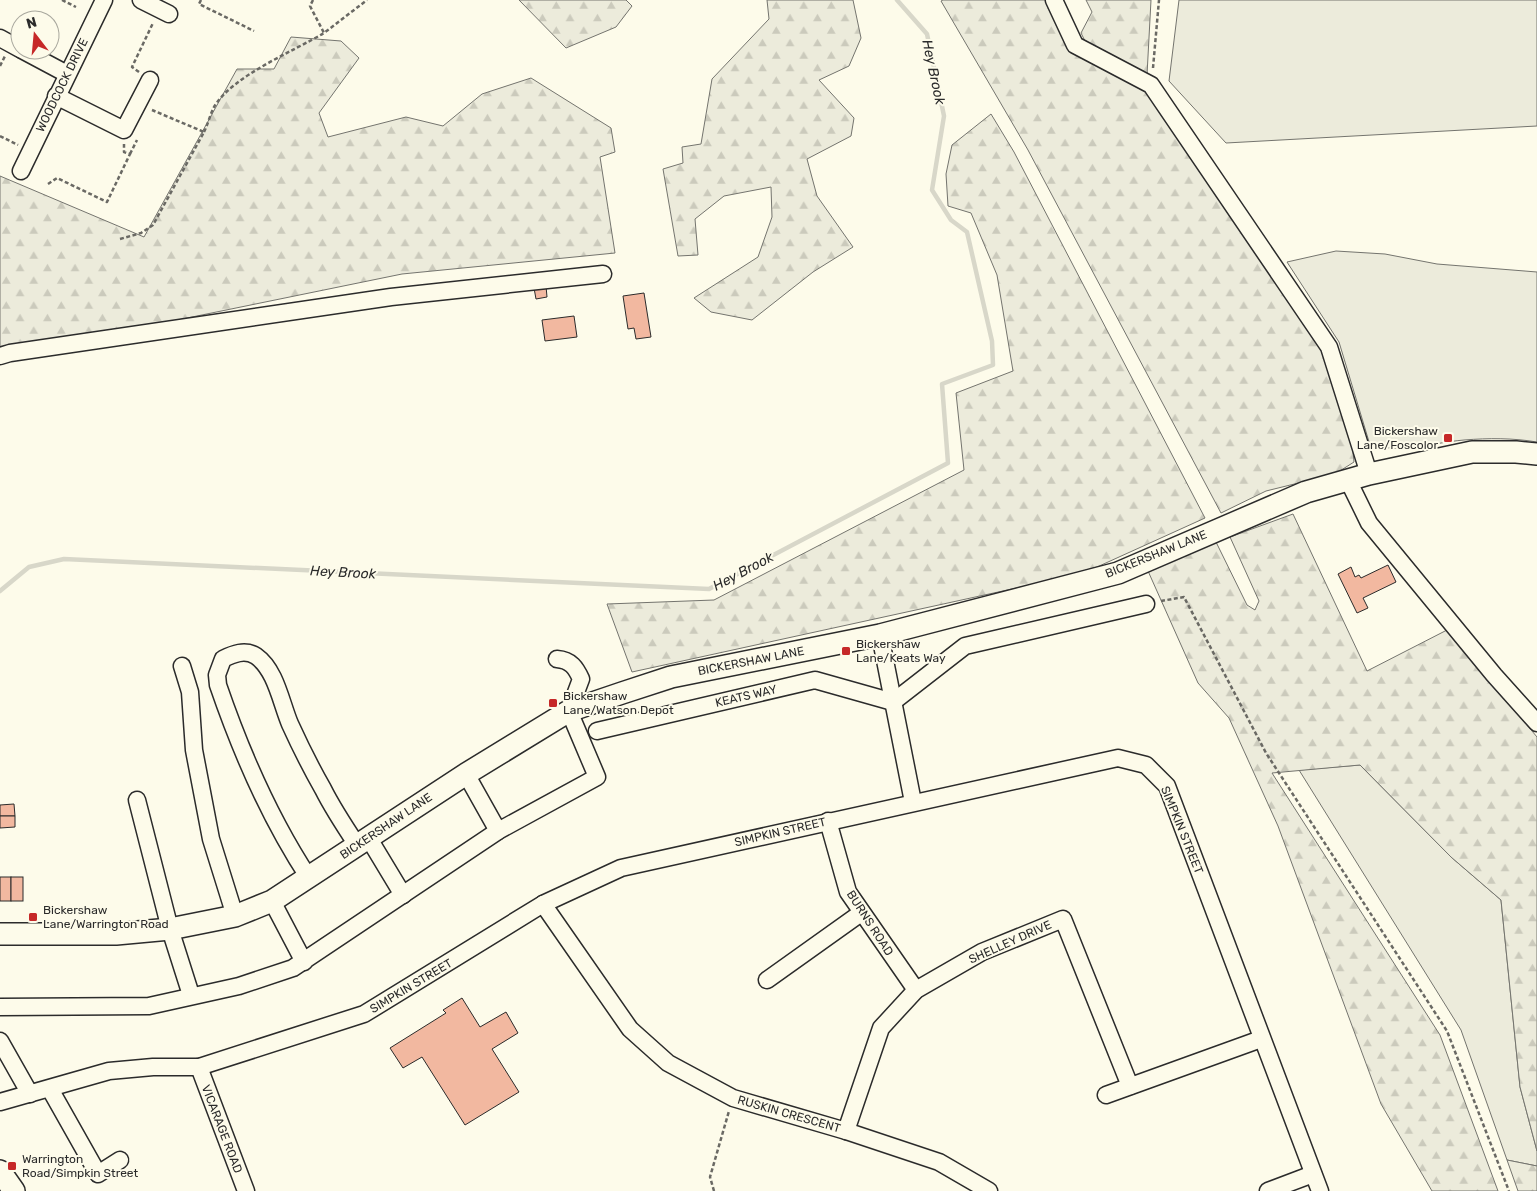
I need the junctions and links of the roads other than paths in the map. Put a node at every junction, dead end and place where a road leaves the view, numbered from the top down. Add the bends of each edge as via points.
1 (104, 0) edge
2 (140, 0) edge
3 (1054, 0) edge
4 (165, 12) road end
5 (41, 60) edge
6 (67, 74) junction
7 (150, 80) road end
8 (56, 96) junction
9 (21, 171) dead end
10 (603, 274) dead end
11 (0, 356) edge
12 (1537, 454) edge
13 (1369, 474) junction
14 (1348, 480) junction
15 (1146, 604) road end
16 (880, 635) junction
17 (557, 659) dead end
18 (182, 666) dead end
19 (893, 702) junction
20 (569, 711) junction
21 (1537, 723) edge
22 (597, 731) dead end
23 (466, 774) junction
24 (137, 800) dead end
25 (913, 802) junction
26 (828, 821) junction
27 (498, 831) junction
28 (362, 841) junction
29 (309, 878) junction
30 (403, 896) junction
31 (272, 901) junction
32 (543, 904) junction
33 (861, 913) junction
34 (236, 916) junction
35 (170, 929) junction
36 (0, 934) edge
37 (304, 962) junction
38 (767, 980) dead end
39 (916, 990) junction
40 (191, 995) junction
41 (0, 1007) edge
42 (1261, 1039) junction
43 (0, 1041) edge
44 (199, 1067) junction
45 (1130, 1086) junction
46 (50, 1089) junction
47 (30, 1094) junction
48 (1106, 1095) dead end
49 (0, 1102) edge
50 (846, 1131) junction
51 (120, 1160) dead end
52 (0, 1171) edge
53 (1313, 1174) junction
54 (981, 1189) edge
55 (14, 1191) edge
56 (246, 1191) edge
57 (1268, 1191) edge
58 (1320, 1191) edge

1 - 6 street, WOODCOCK DRIVE
2 - 4 street
3 - 13 street via 1075,45 1151,84 1330,348
5 - 6 street
6 - 8 street, WOODCOCK DRIVE
7 - 8 street via 131,135
8 - 9 street, WOODCOCK DRIVE
10 - 11 street via 391,297
12 - 13 main road, BICKERSHAW LANE via 1472,452
13 - 14 main road, BICKERSHAW LANE
14 - 16 main road, BICKERSHAW LANE via 1306,492 1118,573
14 - 21 street via 1369,523
15 - 19 street via 965,646
16 - 19 street
16 - 20 main road, BICKERSHAW LANE via 671,676
17 - 20 street via 565,659 575,667 581,679
18 - 34 street via 190,692 194,750 211,839
19 - 22 street, KEATS WAY via 815,680
19 - 25 street
20 - 23 main road, BICKERSHAW LANE
20 - 27 street via 597,777
23 - 27 street
23 - 28 main road, BICKERSHAW LANE
24 - 35 street
25 - 26 street, SIMPKIN STREET
25 - 42 street, SIMPKIN STREET via 1118,758 1146,766 1167,786
26 - 32 street, SIMPKIN STREET via 621,868
26 - 33 street, BURNS ROAD via 848,892
27 - 30 street
28 - 29 main road, BICKERSHAW LANE
28 - 29 street via 323,791 266,667 247,652 223,659 217,675 218,685 240,743 273,817
28 - 30 street
29 - 31 main road, BICKERSHAW LANE
30 - 37 street
31 - 34 main road, BICKERSHAW LANE
31 - 37 street
32 - 44 street, SIMPKIN STREET via 364,1014
32 - 50 street, RUSKIN CRESCENT via 630,1029 668,1063 733,1098
33 - 38 street
33 - 39 street, BURNS ROAD
34 - 35 main road, BICKERSHAW LANE
35 - 36 main road, BICKERSHAW LANE via 107,934
35 - 40 street
37 - 40 street via 239,986
39 - 45 street, SHELLEY DRIVE via 982,952 1063,919
39 - 50 street, SHELLEY DRIVE via 881,1028
40 - 41 street via 149,1006
42 - 45 street
42 - 53 street, SIMPKIN STREET
43 - 47 street
44 - 46 street, SIMPKIN STREET via 109,1071
44 - 56 street, VICARAGE ROAD
45 - 48 street
46 - 47 street, SIMPKIN STREET
46 - 51 street via 98,1174
47 - 49 street, SIMPKIN STREET
50 - 54 street, RUSKIN CRESCENT via 939,1162
52 - 55 main road
53 - 57 street
53 - 58 street, SIMPKIN STREET

